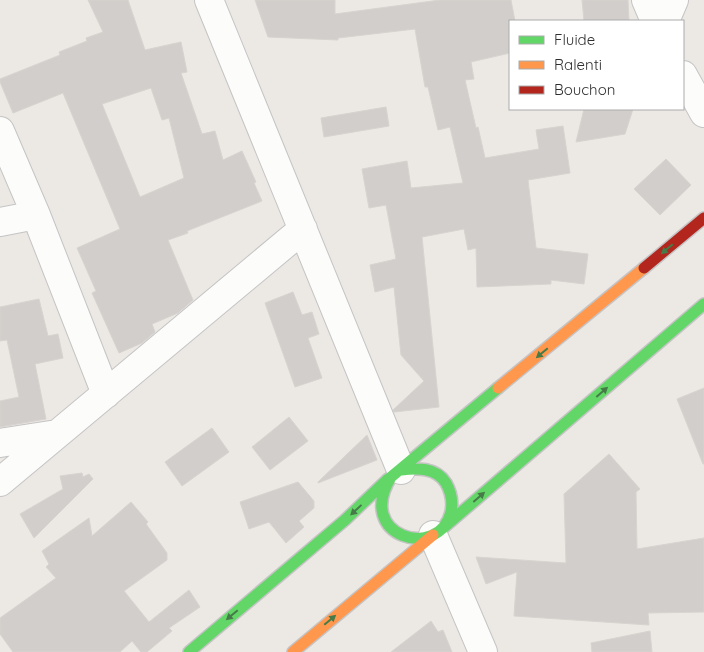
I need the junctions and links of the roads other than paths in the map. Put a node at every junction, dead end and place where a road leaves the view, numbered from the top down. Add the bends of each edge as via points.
1 (209, 0) edge
2 (646, 0) edge
3 (674, 0) edge
4 (655, 20) edge
5 (665, 20) edge
6 (684, 77) edge
7 (704, 112) edge
8 (0, 131) edge
9 (36, 215) junction
10 (704, 218) edge
11 (0, 222) edge
12 (303, 229) junction
13 (704, 304) edge
14 (106, 394) junction
15 (58, 434) junction
16 (0, 443) edge
17 (396, 474) junction
18 (0, 482) edge
19 (437, 532) junction
20 (189, 652) edge
21 (292, 652) edge
22 (483, 652) edge

1 - 12 street
2 - 4 street
3 - 5 street
6 - 7 street
8 - 9 street
9 - 11 street
9 - 14 street
10 -> 17 street
12 - 14 street
12 - 17 street
19 -> 13 street
14 - 15 street
15 - 16 street
15 - 18 street
17 - 19 street via 385,486 381,502 390,528 410,538 422,539
17 - 19 street via 412,467 434,471 443,478 453,498 452,509 448,520
17 -> 20 street
21 -> 19 street
19 - 22 street

